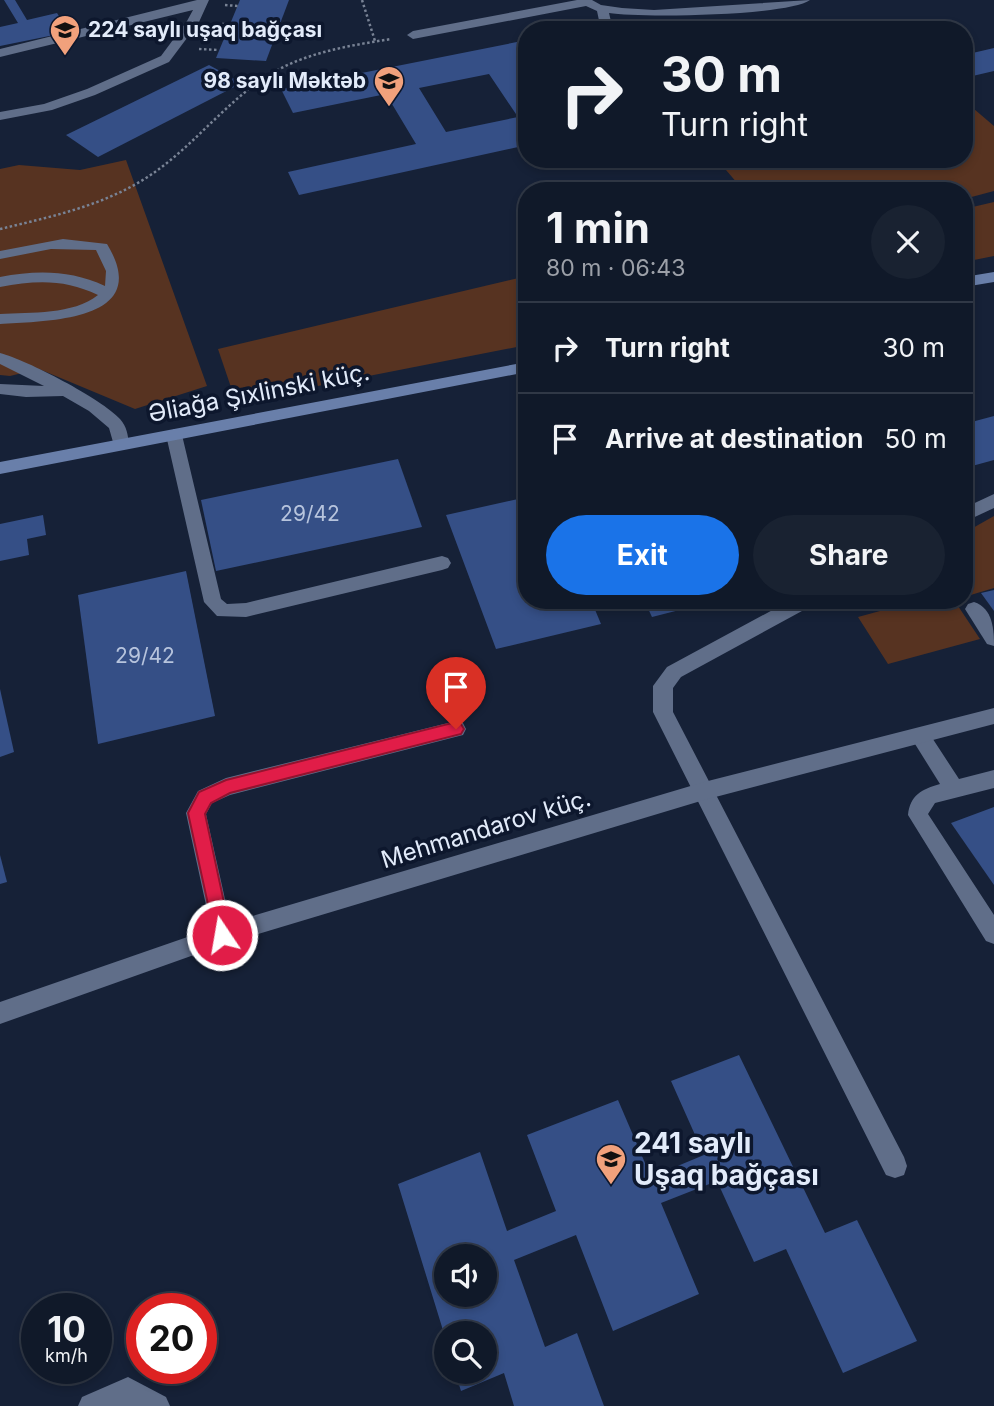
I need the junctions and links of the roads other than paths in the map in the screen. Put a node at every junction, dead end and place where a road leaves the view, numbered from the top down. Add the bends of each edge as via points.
1 (804, 0) edge
2 (584, 1) edge
3 (202, 2) edge
4 (602, 9) junction
5 (605, 21) edge
6 (413, 35) road end
7 (0, 53) edge
8 (0, 116) edge
9 (51, 243) junction
10 (0, 245) edge
11 (0, 255) edge
12 (994, 277) edge
13 (973, 280) edge
14 (0, 282) edge
15 (107, 293) junction
16 (0, 319) edge
17 (0, 358) edge
18 (518, 369) edge
19 (0, 389) edge
20 (64, 391) junction
21 (174, 435) junction
22 (121, 445) junction
23 (0, 468) edge
24 (994, 500) edge
25 (973, 511) edge
26 (442, 563) dead end
27 (790, 609) edge
28 (974, 609) dead end
29 (994, 639) edge
30 (994, 716) edge
31 (456, 729) dead end
32 (920, 736) junction
33 (994, 779) edge
34 (954, 788) junction
35 (704, 791) junction
36 (994, 934) edge
37 (222, 935) junction
38 (0, 1013) edge
39 (895, 1166) dead end
40 (91, 1406) edge
41 (157, 1406) edge

1 - 4 street via 730,10
2 - 4 street
2 - 6 street
3 - 7 street
3 - 8 street via 193,22 164,59 91,92
4 - 5 street
9 - 10 street
9 - 11 street
9 - 15 street via 84,242 102,247 112,263
12 - 13 main road
14 - 15 street via 60,276
15 - 16 street via 102,303 82,312
17 - 20 street
18 - 21 main road, Əliağa Şıxlinski küç.
19 - 20 street
20 - 22 street via 114,422
21 - 22 main road, Əliağa Şıxlinski küç.
21 - 26 street via 213,602 223,611 246,610
22 - 23 main road, Əliağa Şıxlinski küç.
24 - 25 street
27 - 35 street via 674,672 663,686 663,712
28 - 29 street
30 - 32 street, Mehmandarov küç.
31 - 37 street via 226,787 205,797 196,813
32 - 34 street
32 - 35 street, Mehmandarov küç.
33 - 34 street
34 - 36 street via 929,796 919,806 918,815
35 - 37 street, Mehmandarov küç.
35 - 39 street
37 - 38 street, Mehmandarov küç.
40 - 41 street via 128,1390

